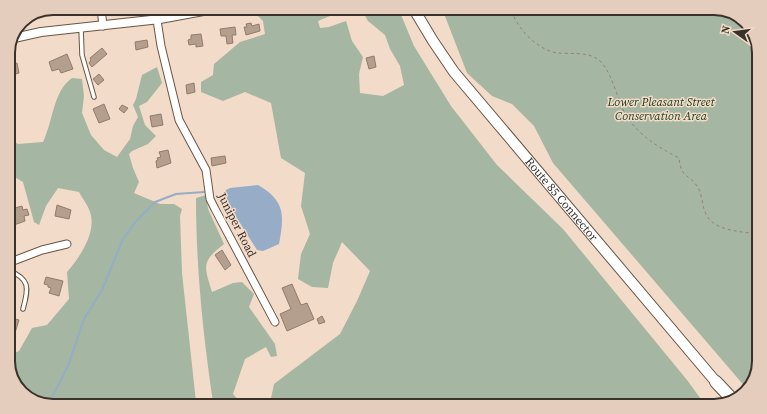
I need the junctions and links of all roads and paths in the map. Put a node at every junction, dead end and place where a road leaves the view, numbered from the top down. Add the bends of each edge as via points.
1 (102, 15) edge
2 (183, 15) edge
3 (418, 15) edge
4 (514, 15) edge
5 (158, 20) junction
6 (103, 26) junction
7 (81, 28) junction
8 (19, 37) edge
9 (94, 97) dead end
10 (752, 233) edge
11 (67, 244) dead end
12 (15, 260) edge
13 (15, 273) edge
14 (23, 309) dead end
15 (274, 322) dead end
16 (716, 382) junction
17 (729, 396) edge
18 (726, 397) edge

1 - 6 street
2 - 5 street
3 - 16 main road, Route 85 Connector via 454,72
4 - 10 path via 520,28 544,47 555,52 596,58 605,67 627,116 643,136 679,158 686,177 699,189 705,214 722,228
5 - 6 street
5 - 15 street, Juniper Road via 161,46 179,120 206,170 210,198 215,209
6 - 7 street
7 - 8 street
7 - 9 lane via 82,56
11 - 12 street
13 - 14 lane via 25,281 26,296
16 - 17 highway, Route 85 Connector
16 - 18 highway, Route 85 Connector

